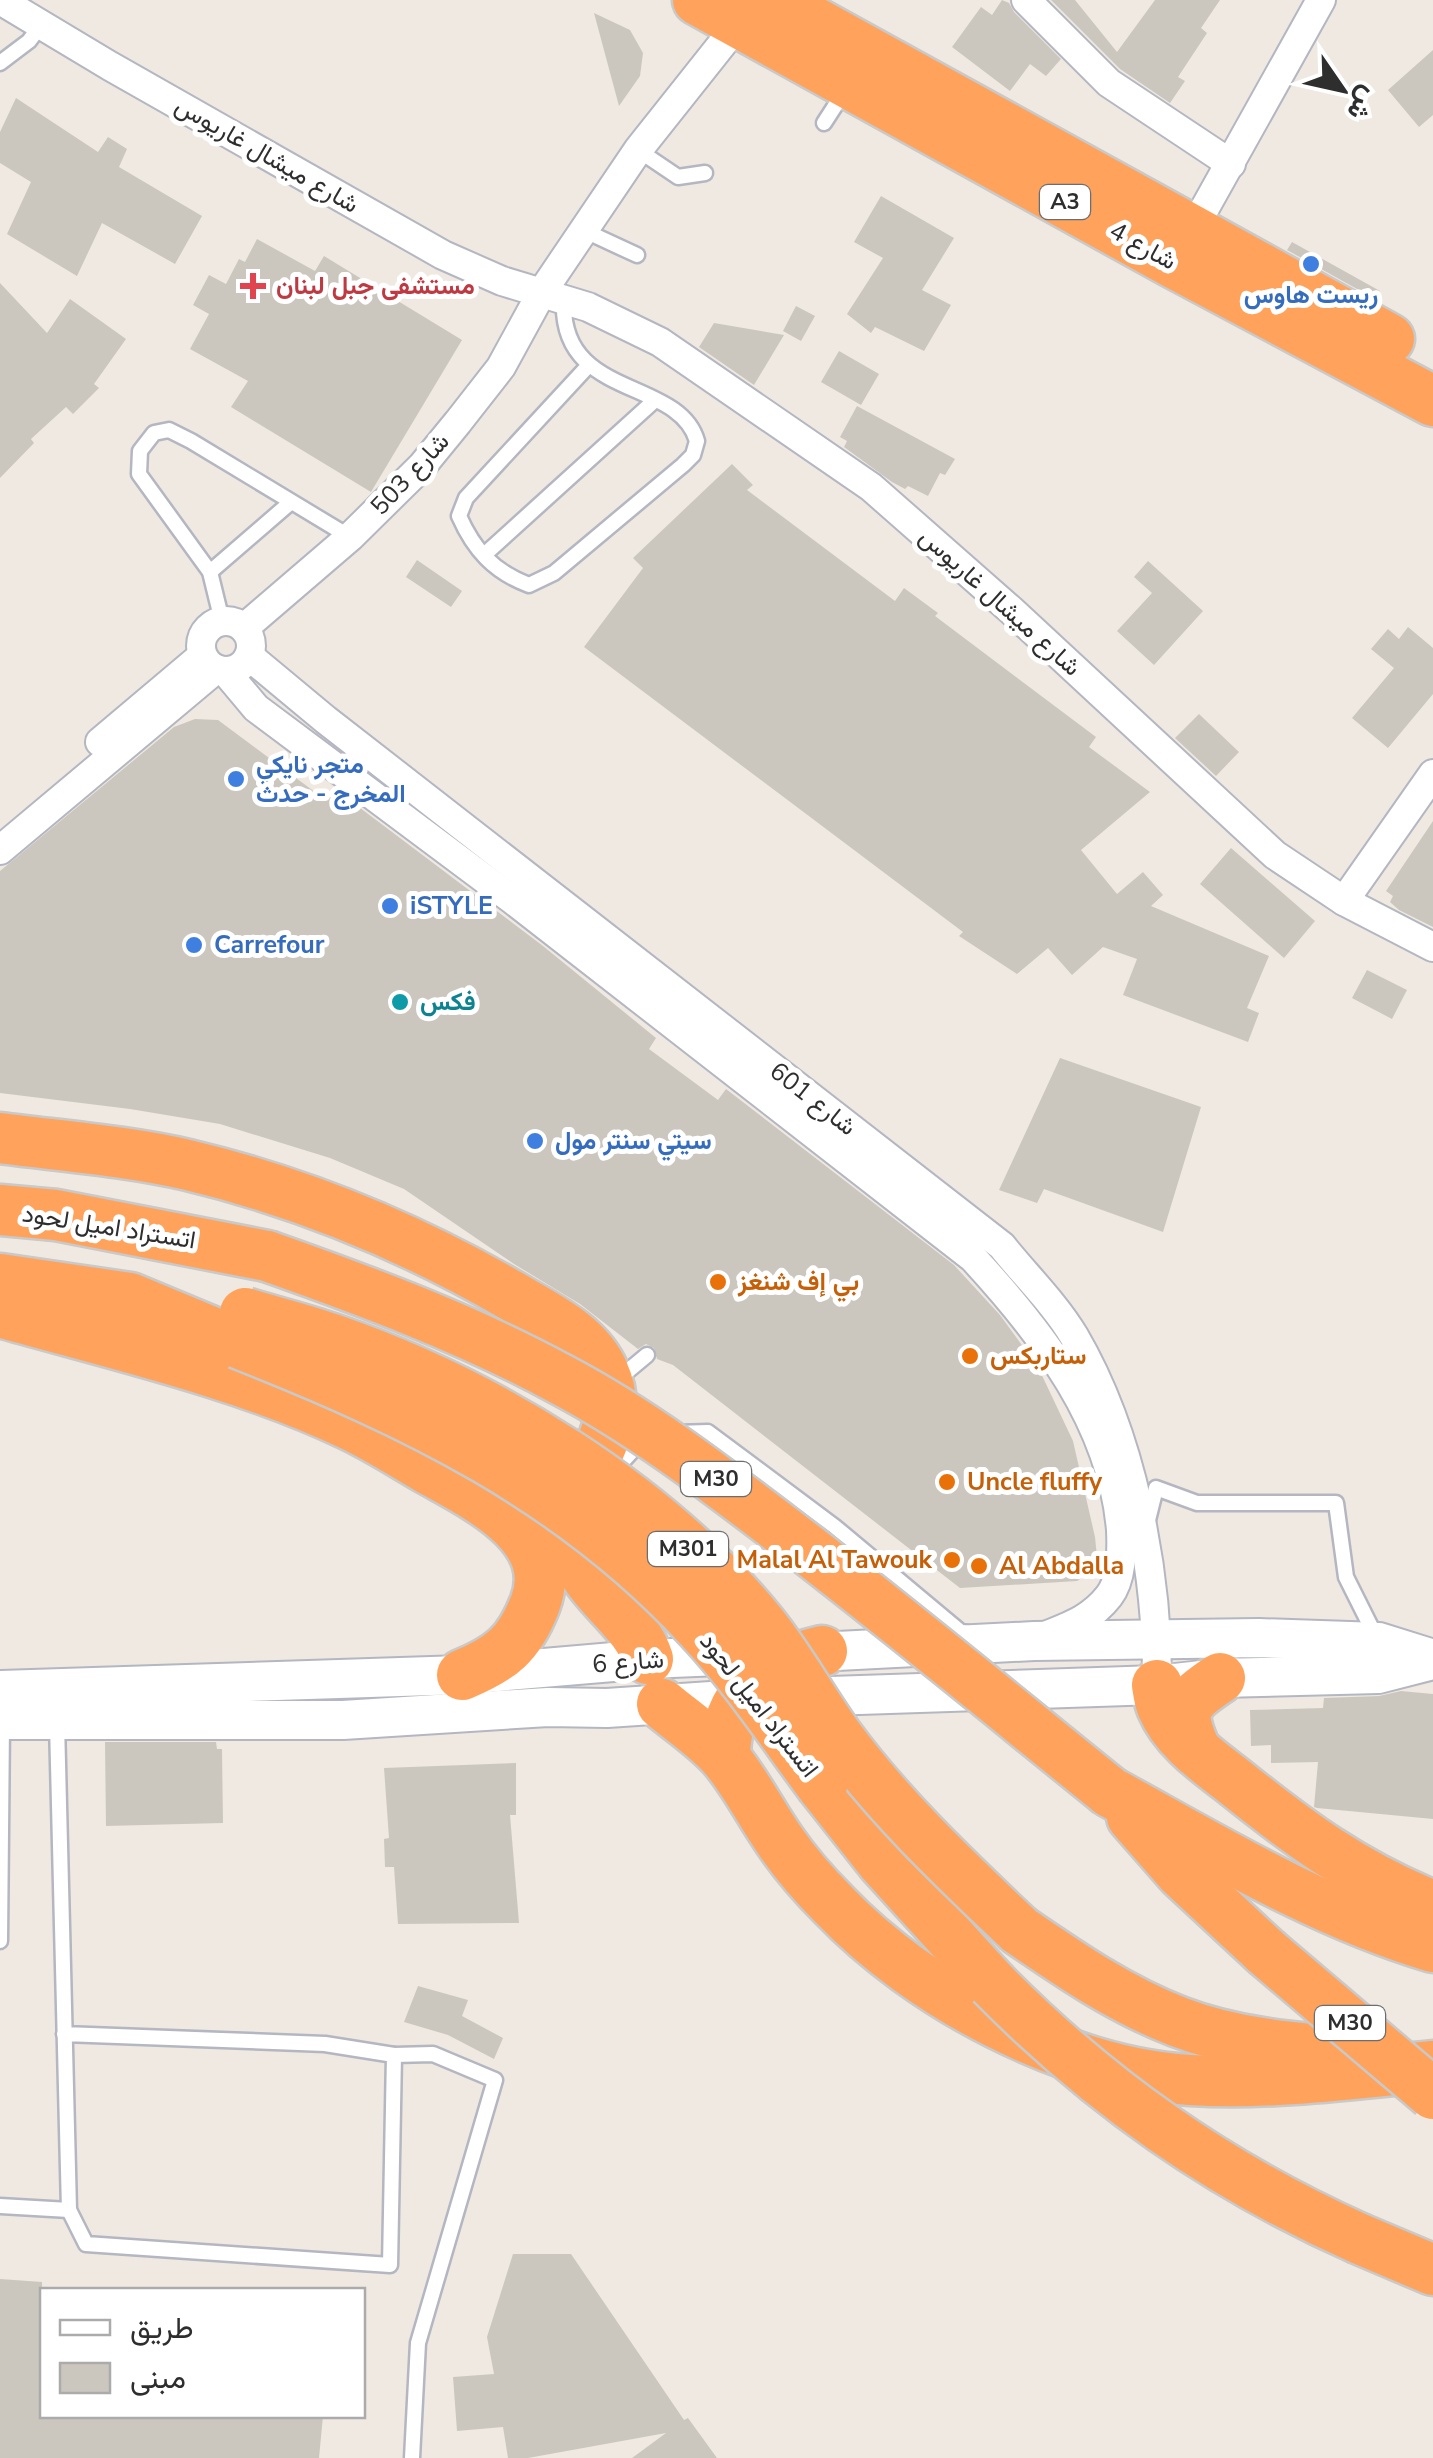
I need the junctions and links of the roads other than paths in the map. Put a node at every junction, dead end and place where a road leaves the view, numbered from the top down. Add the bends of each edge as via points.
1 (0, 0) edge
2 (1026, 0) edge
3 (1321, 0) edge
4 (743, 6) edge
5 (41, 25) junction
6 (4, 54) edge
7 (638, 150) junction
8 (1231, 164) junction
9 (706, 173) dead end
10 (583, 230) junction
11 (1183, 247) junction
12 (636, 255) dead end
13 (553, 296) junction
14 (1433, 362) edge
15 (589, 364) junction
16 (654, 400) junction
17 (1433, 401) edge
18 (291, 502) junction
19 (350, 536) junction
20 (484, 555) junction
21 (210, 572) junction
22 (226, 650) junction
23 (1433, 774) edge
24 (0, 828) edge
25 (0, 850) edge
26 (1344, 901) junction
27 (1433, 947) edge
28 (0, 1138) edge
29 (0, 1210) edge
30 (350, 1217) junction
31 (0, 1280) edge
32 (130, 1298) junction
33 (0, 1312) edge
34 (647, 1355) dead end
35 (610, 1388) junction
36 (348, 1424) junction
37 (1144, 1537) junction
38 (556, 1555) junction
39 (1034, 1641) junction
40 (1378, 1642) junction
41 (822, 1652) junction
42 (1433, 1660) edge
43 (1157, 1662) junction
44 (552, 1668) junction
45 (462, 1676) junction
46 (1220, 1678) junction
47 (655, 1682) junction
48 (741, 1699) junction
49 (57, 1703) junction
50 (1, 1705) edge
51 (548, 1707) junction
52 (1196, 1751) junction
53 (724, 1757) junction
54 (1110, 1792) junction
55 (1433, 1906) edge
56 (0, 1941) edge
57 (1433, 1947) edge
58 (64, 2034) junction
59 (394, 2055) junction
60 (1433, 2063) edge
61 (1433, 2094) edge
62 (0, 2206) edge
63 (69, 2210) junction
64 (1433, 2270) edge
65 (412, 2458) edge

1 - 5 street, شارع ميشال غاريوس
2 - 8 street via 1108,83
3 - 8 street
4 - 7 street
4 - 11 highway, شارع 4 / A3
4 - 11 highway, شارع 4 / A3 via 836,103
5 - 6 lane via 29,41
5 - 13 street, شارع ميشال غاريوس via 443,255
7 - 9 lane via 678,177
7 - 10 street
8 - 11 street
10 - 12 lane
10 - 13 street
11 - 14 highway, شارع 4 / A3
11 - 17 highway, شارع 4 / A3
13 - 15 lane via 569,344
13 - 19 street, شارع 503 via 422,466
13 - 26 street, شارع ميشال غاريوس via 660,342 871,487 1259,842
15 - 16 lane
15 - 20 lane via 466,498 459,516
16 - 20 lane
16 - 20 lane via 695,434 696,448 683,465 554,573 529,585 506,577
18 - 19 lane
18 - 21 lane
18 - 21 lane via 168,430 154,433 140,452 139,474
19 - 22 street, شارع 503
21 - 22 lane
22 - 24 street, شارع 503
22 - 25 street, شارع 503
22 - 37 street, شارع 601 via 326,720 1002,1246 1073,1334 1114,1422
22 - 39 street, شارع 601 via 256,708 973,1258 1022,1311 1068,1378 1100,1443 1119,1509 1123,1553 1112,1593 1087,1619
23 - 26 street
26 - 27 street, شارع ميشال غاريوس
28 - 30 highway via 186,1165
29 - 54 highway, اتستراد اميل لحود / M30, bridge via 267,1256 404,1306 559,1378 714,1478
30 - 35 highway via 473,1274 562,1326 594,1356
30 - 36 highway via 372,1256 392,1326 382,1380
31 - 32 highway, اتستراد اميل لحود
32 - 60 highway, M301, bridge via 245,1314 331,1339 410,1370 566,1456 674,1535 762,1625 839,1738 936,1851 1019,1930 1077,1970 1182,2023 1270,2043
32 - 64 highway, اتستراد اميل لحود, bridge via 422,1422 586,1522 704,1631 944,1934 1088,2072 1232,2175 1294,2210
33 - 36 highway via 226,1378
34 - 35 lane
35 - 38 highway via 611,1419 571,1532
36 - 38 highway via 480,1498
37 - 40 lane via 1156,1488 1197,1503 1336,1503 1346,1578
37 - 43 street, شارع 601
38 - 39 lane via 599,1488 647,1435 708,1432 961,1632
38 - 45 highway via 518,1638 500,1657
38 - 47 highway via 642,1641
39 - 41 main road, شارع 6
39 - 43 main road, شارع 6
40 - 42 main road, شارع 6
40 - 43 main road, شارع 6
41 - 47 main road, شارع 6
41 - 48 highway via 777,1667
42 - 46 main road, شارع 6 via 1378,1674
43 - 46 main road, شارع 6
43 - 48 main road, شارع 6
43 - 52 highway via 1161,1706
44 - 45 main road, شارع 6
44 - 47 main road, شارع 6
44 - 51 lane
45 - 49 main road, شارع 6
46 - 52 highway via 1186,1710
47 - 48 main road, شارع 6
47 - 51 main road, شارع 6 via 607,1708
47 - 53 highway, M301
48 - 53 highway via 729,1722
49 - 50 main road, شارع 6
49 - 51 main road, شارع 6 via 343,1720
49 - 58 lane
50 - 56 lane
52 - 55 highway via 1324,1852
53 - 60 highway, M301 via 782,1845 865,1935 941,1991 1038,2042 1101,2064 1187,2080 1302,2078
54 - 57 highway via 1307,1896
54 - 61 highway, اتستراد اميل لحود / M30, bridge via 1181,1872 1266,1952
58 - 59 lane via 325,2044
58 - 63 lane
59 - 63 lane via 390,2265 86,2244
59 - 65 lane via 433,2054 495,2080 418,2343
62 - 63 lane

